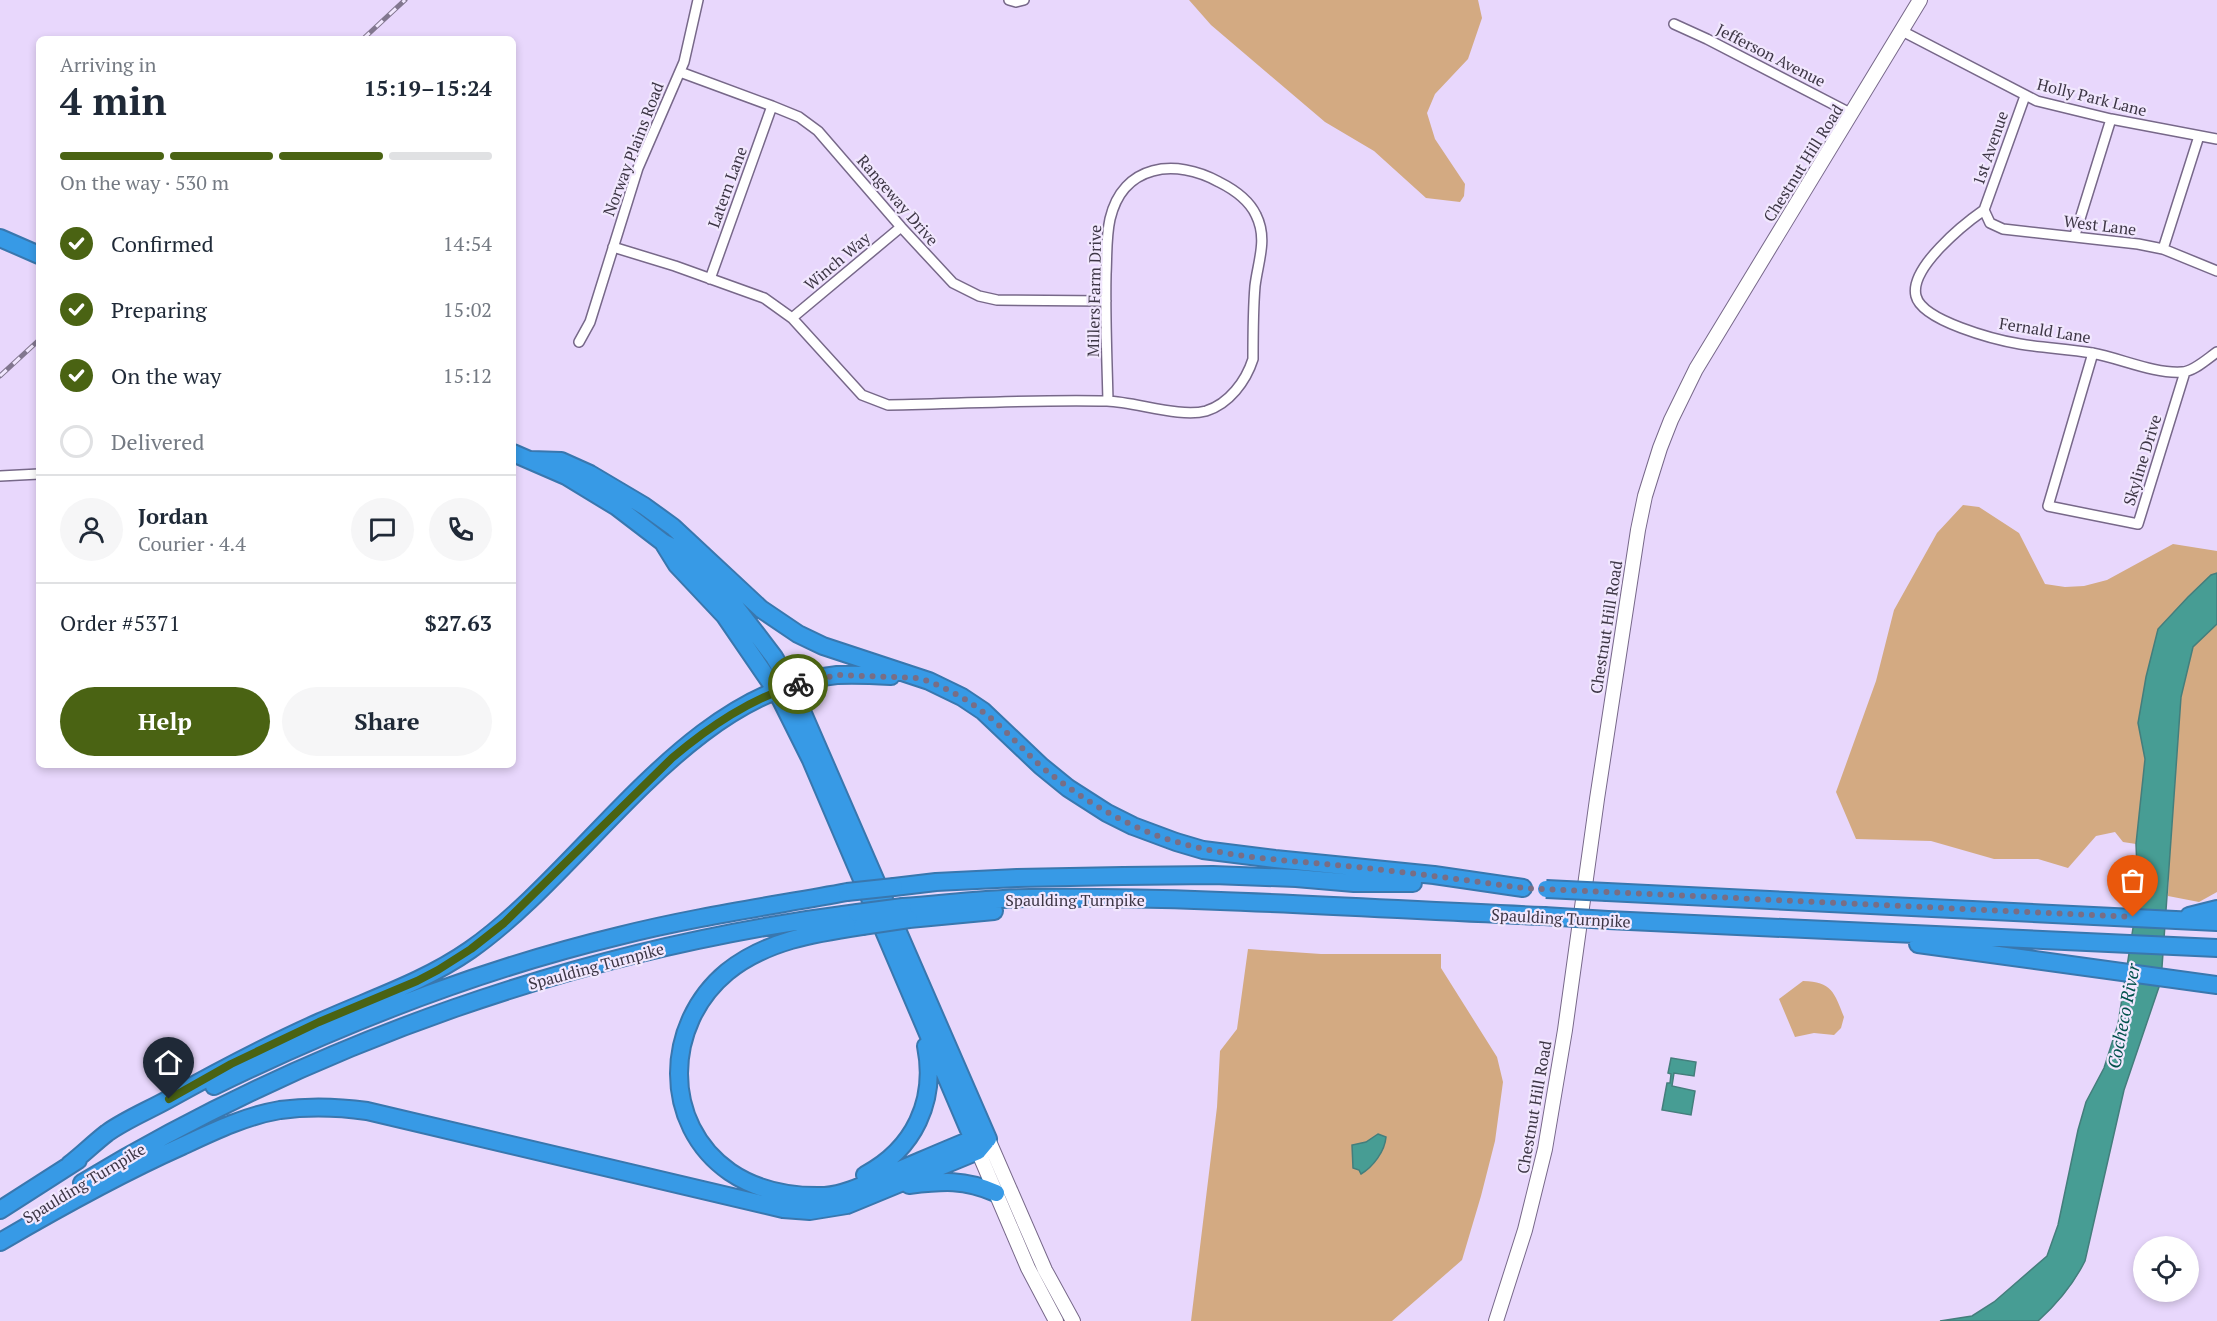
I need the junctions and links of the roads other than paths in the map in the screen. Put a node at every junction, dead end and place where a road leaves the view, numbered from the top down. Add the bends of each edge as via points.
1 (698, 0) edge
2 (1010, 0) edge
3 (1024, 0) edge
4 (1920, 0) edge
5 (1674, 24) dead end
6 (1902, 31) junction
7 (680, 72) junction
8 (2025, 96) junction
9 (772, 106) junction
10 (1852, 114) junction
11 (2111, 119) junction
12 (2199, 136) junction
13 (2216, 138) edge
14 (1984, 210) junction
15 (901, 228) junction
16 (2074, 235) junction
17 (0, 238) edge
18 (613, 247) junction
19 (2163, 249) junction
20 (36, 254) edge
21 (2217, 271) edge
22 (710, 279) junction
23 (1106, 301) junction
24 (792, 318) junction
25 (579, 342) dead end
26 (2217, 352) edge
27 (2093, 353) junction
28 (2185, 372) junction
29 (1108, 401) junction
30 (516, 454) edge
31 (531, 460) junction
32 (36, 474) edge
33 (0, 476) edge
34 (919, 678) junction
35 (784, 689) junction
36 (1523, 888) junction
37 (2217, 909) edge
38 (2180, 919) junction
39 (859, 920) junction
40 (2217, 922) edge
41 (1813, 929) junction
42 (2217, 948) edge
43 (2217, 986) edge
44 (911, 994) junction
45 (980, 1143) junction
46 (69, 1165) junction
47 (996, 1193) junction
48 (874, 1194) junction
49 (805, 1196) junction
50 (0, 1210) edge
51 (0, 1235) edge
52 (0, 1242) edge
53 (1056, 1321) edge
54 (1073, 1321) edge
55 (1496, 1321) edge

1 - 7 street, Norway Plains Road
2 - 3 street
4 - 6 street, Chestnut Hill Road
5 - 10 street, Jefferson Avenue
6 - 8 street, Holly Park Lane
6 - 10 street, Chestnut Hill Road
7 - 9 street, Rangeway Drive
7 - 18 street, Norway Plains Road via 638,168
8 - 11 street, Holly Park Lane
8 - 14 street, 1st Avenue
9 - 15 street, Rangeway Drive via 799,117 818,131
9 - 22 street, Latern Lane
10 - 55 street, Chestnut Hill Road via 1696,369 1653,468 1623,619 1545,1149
11 - 12 street, Holly Park Lane
11 - 16 street
12 - 13 street, Holly Park Lane
12 - 19 street
14 - 16 street, West Lane via 1990,222 2003,229
14 - 27 street, Fernald Lane via 1955,233 1925,266 1915,288 1921,306 1938,318 2004,341
15 - 23 street, Rangeway Drive via 953,283 979,296 1024,302
15 - 24 street, Winch Way
16 - 19 street, West Lane
17 - 20 highway
18 - 22 street, Millers Farm Drive
18 - 25 street, Norway Plains Road via 590,322
19 - 21 street, West Lane
22 - 24 street, Millers Farm Drive via 764,298
23 - 29 street, Millers Farm Drive
23 - 29 street, Millers Farm Drive via 1110,218 1129,184 1148,171 1173,167 1210,177 1243,198 1256,215 1263,251 1256,283 1253,359 1237,389 1218,406 1197,413
24 - 29 street, Millers Farm Drive via 862,395 888,405
26 - 28 street
27 - 28 street, Fernald Lane via 2169,372
27 - 28 street, Skyline Drive via 2048,506 2120,522 2138,524
30 - 31 highway
31 - 34 highway via 561,462 644,506 673,527 761,609 798,634 850,657
31 - 35 highway via 617,507 664,543 677,565 725,615
32 - 33 street
34 - 35 highway via 837,675
34 - 36 highway via 983,711 1077,794 1154,835 1203,850
35 - 44 highway
35 - 45 highway
35 - 46 highway via 755,700 693,740 504,923 471,949 417,981 231,1064 107,1133
36 - 38 highway, Spaulding Turnpike, bridge
36 - 46 highway, Spaulding Turnpike, bridge via 1213,875 1017,878 847,892 619,936 422,997 267,1060 164,1111
37 - 38 highway
38 - 40 highway, Spaulding Turnpike
39 - 41 highway, Spaulding Turnpike, bridge via 1028,898 1282,902
39 - 49 highway via 769,948 737,964 709,989 689,1020 682,1042 681,1096 689,1122 706,1150 730,1173 750,1184
39 - 51 highway, Spaulding Turnpike via 758,927 710,936 581,969 449,1010 304,1067 184,1125
41 - 42 highway, Spaulding Turnpike
41 - 43 highway
44 - 45 highway
44 - 49 highway via 930,1062 928,1094 919,1120 903,1145 884,1164 847,1184
45 - 47 street
45 - 48 highway
45 - 49 highway via 856,1188 828,1196
45 - 54 street
46 - 50 highway, Spaulding Turnpike
47 - 48 highway via 952,1181 906,1185
47 - 53 street via 1038,1290
48 - 52 highway via 833,1209 783,1209 367,1111 297,1108 224,1127 77,1197

